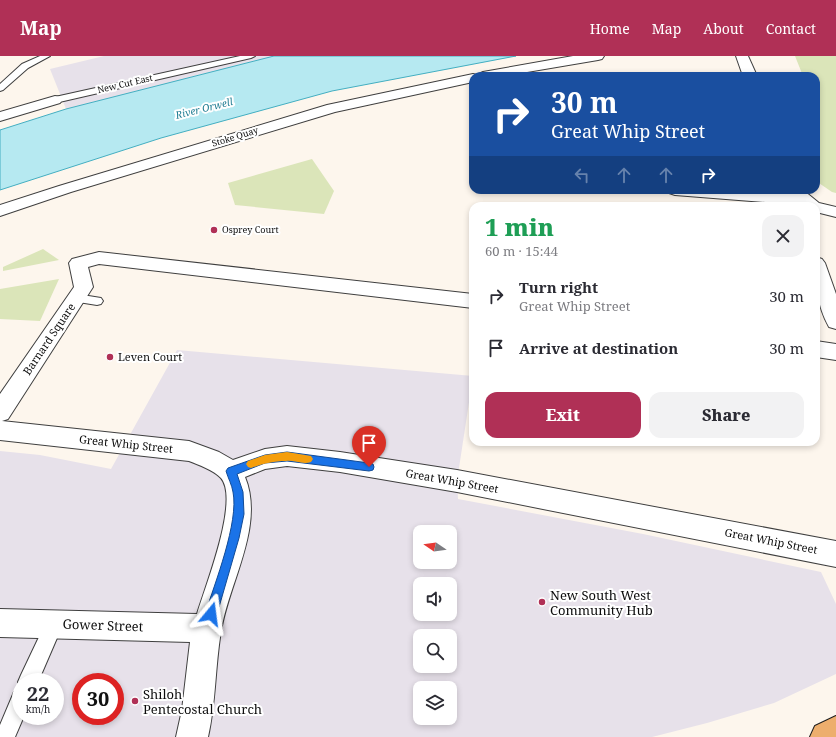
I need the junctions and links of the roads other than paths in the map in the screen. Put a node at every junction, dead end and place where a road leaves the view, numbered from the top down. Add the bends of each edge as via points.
1 (46, 56) edge
2 (251, 56) edge
3 (598, 56) edge
4 (742, 56) edge
5 (510, 72) edge
6 (748, 72) edge
7 (469, 79) edge
8 (0, 88) edge
9 (55, 100) joint
10 (0, 117) edge
11 (723, 194) edge
12 (806, 201) edge
13 (820, 206) edge
14 (0, 211) edge
15 (836, 212) edge
16 (117, 259) junction
17 (820, 275) edge
18 (85, 295) junction
19 (469, 301) edge
20 (836, 322) edge
21 (820, 350) edge
22 (836, 352) edge
23 (0, 412) edge
24 (0, 430) edge
25 (231, 471) junction
26 (836, 554) edge
27 (0, 623) edge
28 (54, 624) junction
29 (207, 628) junction
30 (32, 673) edge
31 (12, 720) edge
32 (197, 731) edge
33 (836, 732) edge
34 (5, 737) edge
35 (826, 737) edge

1 - 8 lane via 25,66
2 - 9 lane, New Cut East
3 - 5 street via 552,62
4 - 6 street
7 - 14 street, Stoke Quay via 332,108
9 - 10 street, New Cut East
11 - 12 street
13 - 15 street
16 - 18 street, Barnard Square
16 - 18 street via 99,258 78,263
16 - 19 street
17 - 20 street
18 - 23 street, Barnard Square
21 - 22 street
24 - 25 street, Great Whip Street via 189,451 211,459
25 - 26 street, Great Whip Street via 265,459 287,456 340,462 481,486
25 - 29 street via 238,492 239,514
27 - 28 street, Gower Street
28 - 29 street, Gower Street
28 - 30 lane
29 - 32 street via 200,668
31 - 34 lane
33 - 35 main road

